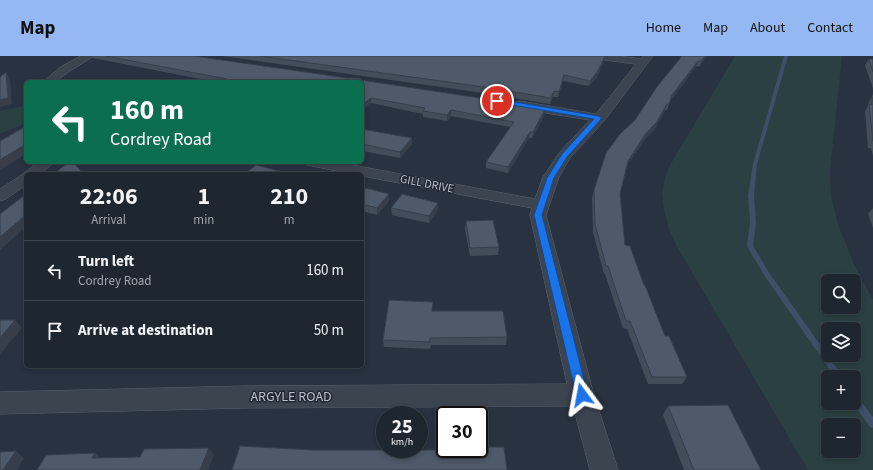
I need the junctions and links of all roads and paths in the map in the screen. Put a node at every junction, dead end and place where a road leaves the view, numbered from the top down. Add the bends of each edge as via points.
1 (89, 56) edge
2 (596, 56) edge
3 (646, 59) edge
4 (51, 80) edge
5 (506, 102) edge
6 (598, 118) junction
7 (44, 164) edge
8 (323, 164) edge
9 (34, 172) edge
10 (24, 179) edge
11 (0, 196) edge
12 (542, 205) junction
13 (582, 395) junction
14 (0, 403) edge
15 (604, 470) edge

1 - 4 street via 72,64
2 - 3 street
3 - 6 street
5 - 6 street
6 - 12 street via 564,156 551,178
7 - 9 street
8 - 12 street, GILL DRIVE
10 - 11 street
12 - 13 street via 538,215
13 - 14 street, ARGYLE ROAD via 245,397
13 - 15 street

